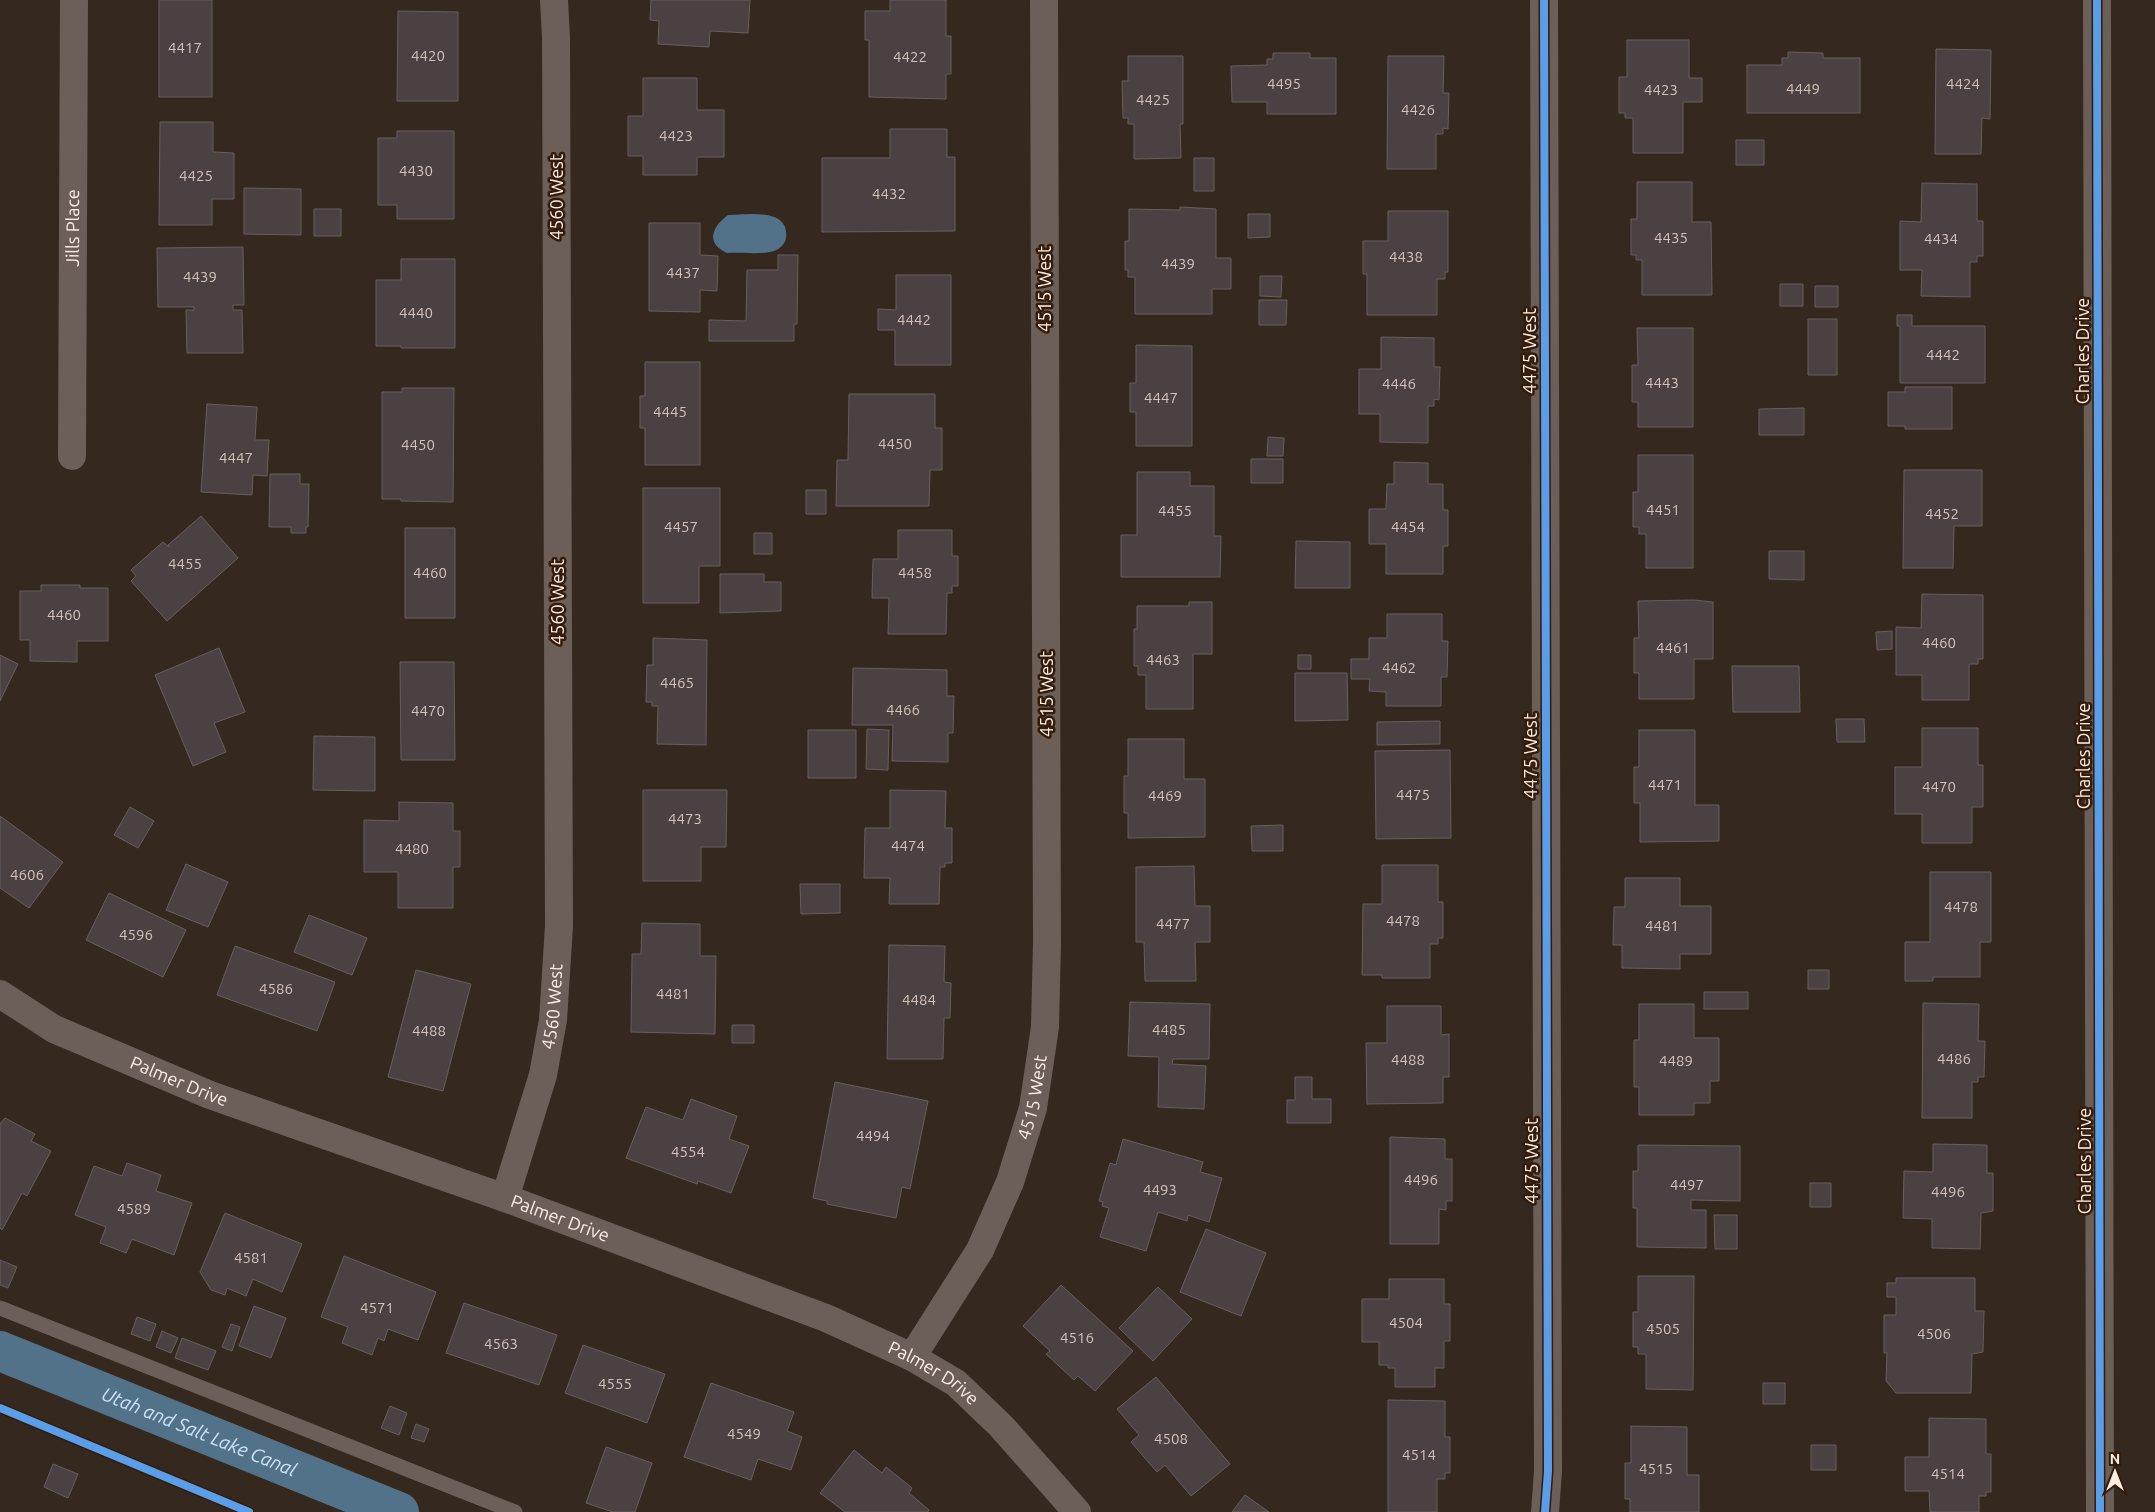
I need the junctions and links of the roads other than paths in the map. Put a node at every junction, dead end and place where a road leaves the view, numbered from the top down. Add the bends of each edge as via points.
1 (74, 0) edge
2 (554, 0) edge
3 (1044, 0) edge
4 (1544, 0) edge
5 (2097, 0) edge
6 (72, 456) dead end
7 (0, 994) edge
8 (504, 1198) junction
9 (0, 1308) edge
10 (912, 1357) junction
11 (515, 1512) edge
12 (1077, 1512) edge
13 (1545, 1512) edge
14 (2100, 1512) edge

1 - 6 street, Jills Place
2 - 8 street, 4560 West via 559,926 553,1020 542,1075
3 - 10 street, 4515 West via 1045,1027 1033,1108 1010,1182 980,1250
4 - 13 street, 4475 West via 1548,1471
5 - 14 street, Charles Drive
7 - 8 street, Palmer Drive via 54,1029 210,1094
8 - 10 street, Palmer Drive via 826,1318
9 - 11 lane
10 - 12 street, Palmer Drive via 956,1382 1001,1426

